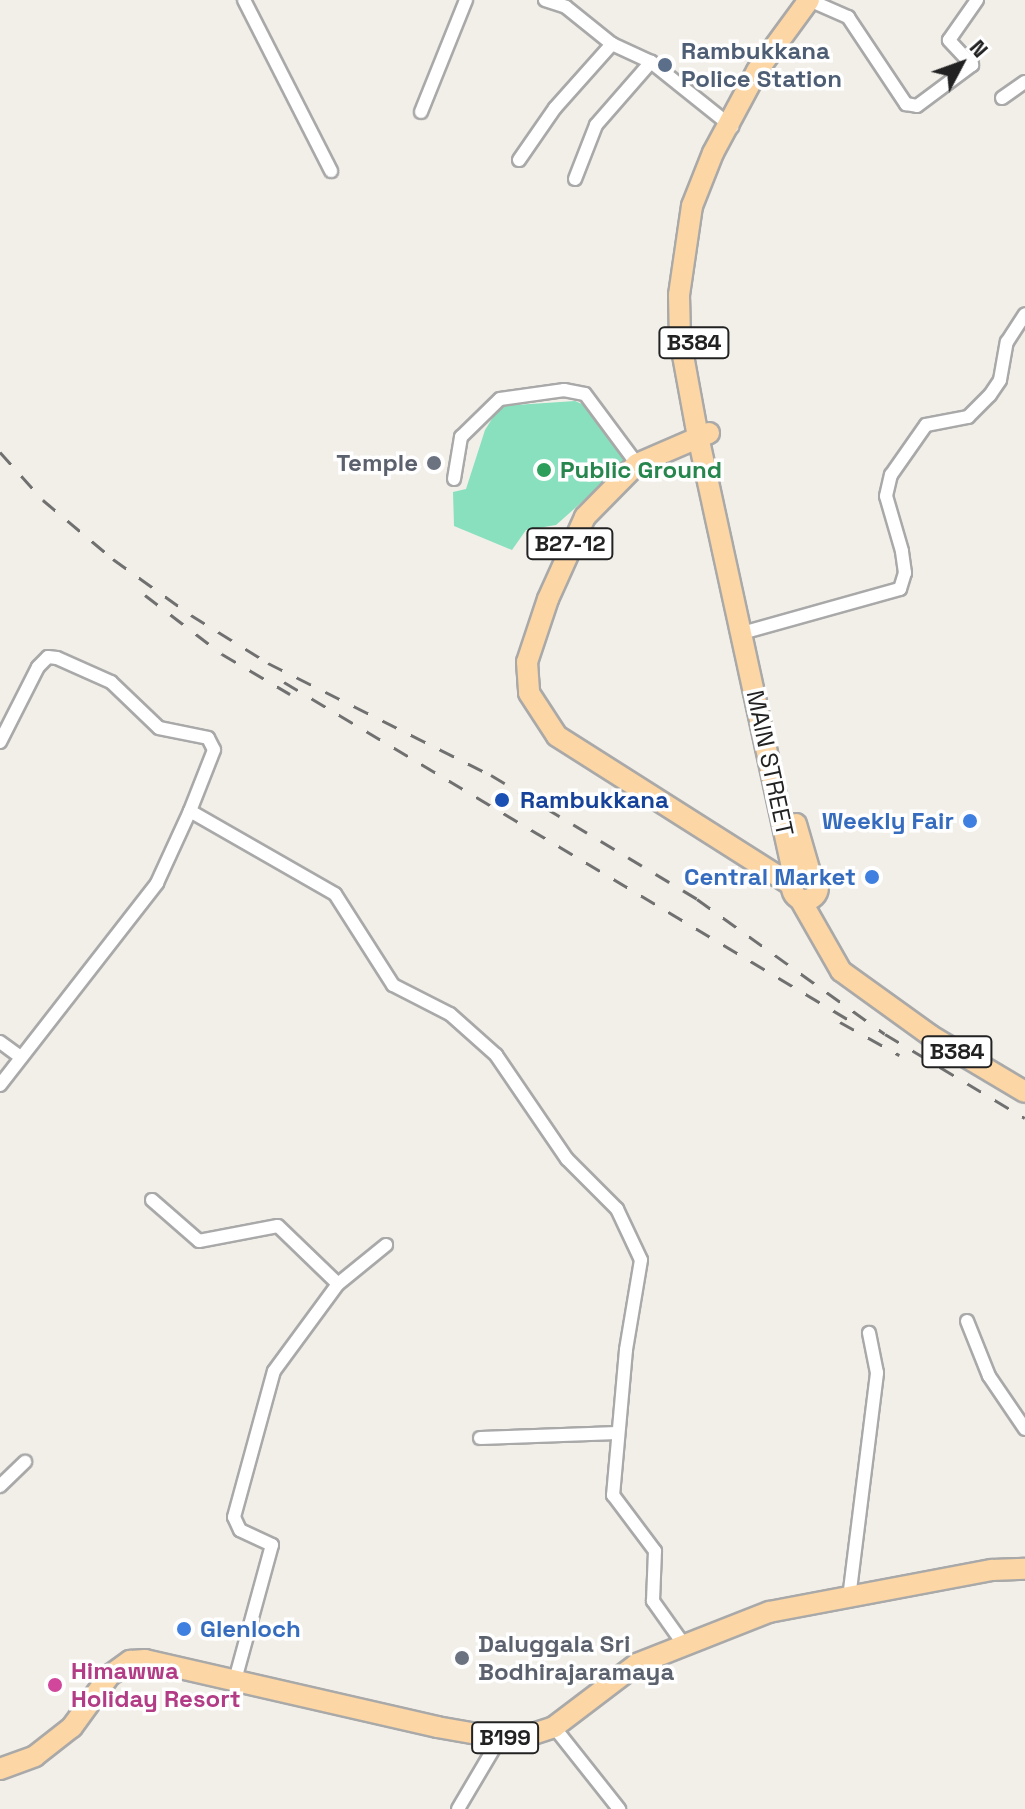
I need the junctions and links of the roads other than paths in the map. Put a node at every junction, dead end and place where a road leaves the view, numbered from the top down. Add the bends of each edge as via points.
1 (244, 0) edge
2 (466, 0) edge
3 (545, 0) edge
4 (809, 0) edge
5 (977, 0) edge
6 (612, 44) junction
7 (651, 62) junction
8 (1025, 82) edge
9 (1002, 98) dead end
10 (421, 112) dead end
11 (731, 126) junction
12 (519, 160) dead end
13 (331, 171) dead end
14 (575, 179) dead end
15 (1025, 314) edge
16 (704, 435) junction
17 (637, 464) junction
18 (454, 479) dead end
19 (747, 638) junction
20 (0, 742) edge
21 (190, 811) junction
22 (803, 887) junction
23 (893, 1007) junction
24 (0, 1042) edge
25 (21, 1057) junction
26 (1025, 1077) edge
27 (0, 1085) edge
28 (1025, 1092) edge
29 (152, 1200) dead end
30 (386, 1245) dead end
31 (338, 1284) junction
32 (967, 1321) dead end
33 (869, 1333) dead end
34 (1025, 1429) edge
35 (618, 1433) junction
36 (480, 1438) dead end
37 (25, 1462) dead end
38 (0, 1486) edge
39 (1025, 1569) edge
40 (849, 1598) junction
41 (682, 1642) junction
42 (235, 1680) junction
43 (554, 1727) junction
44 (500, 1738) junction
45 (0, 1769) edge
46 (458, 1809) edge
47 (619, 1809) edge

1 - 13 street
2 - 10 street
3 - 6 street via 566,7
4 - 5 street via 848,17 906,104 917,106 972,65 949,40
4 - 11 main road, B384
6 - 7 street
6 - 12 street via 555,108
7 - 11 street
7 - 14 street via 596,125
8 - 9 street
11 - 16 main road, B384 via 692,206 680,271 680,339
15 - 19 street via 1007,342 1000,380 990,395 968,417 926,425 891,475 886,496 902,551 905,573 900,589
16 - 17 main road, B27-12
16 - 19 main road, B384
17 - 18 street via 585,394 564,390 500,399 461,437
17 - 22 main road, B27-12 via 573,535 527,662 533,707 579,752
19 - 22 main road, MAIN STREET / B384
20 - 21 street via 38,667 48,657 57,658 111,682 159,728 208,738 214,750
21 - 25 street via 157,883
21 - 35 street via 335,894 393,985 450,1014 496,1055 567,1159 617,1209 641,1260
22 - 23 main road, MAIN STREET / B384 via 841,971
23 - 26 main road, MAIN STREET / B384
23 - 28 main road, MAIN STREET / B384
24 - 25 street
25 - 27 street
29 - 31 street via 199,1241 278,1226
30 - 31 street
31 - 42 street via 274,1371 234,1517 240,1530 272,1545
32 - 34 street via 989,1376
33 - 40 street via 877,1373
35 - 36 street
35 - 41 street via 613,1495 655,1551 653,1601
37 - 38 street
39 - 40 main road, B199 via 992,1570
40 - 41 main road, B199 via 769,1612
41 - 43 main road, B199 via 637,1664
42 - 44 main road, B199
42 - 45 main road, B199 via 130,1661 109,1676 72,1727 35,1756
43 - 44 main road, B199
43 - 47 street
44 - 46 street

